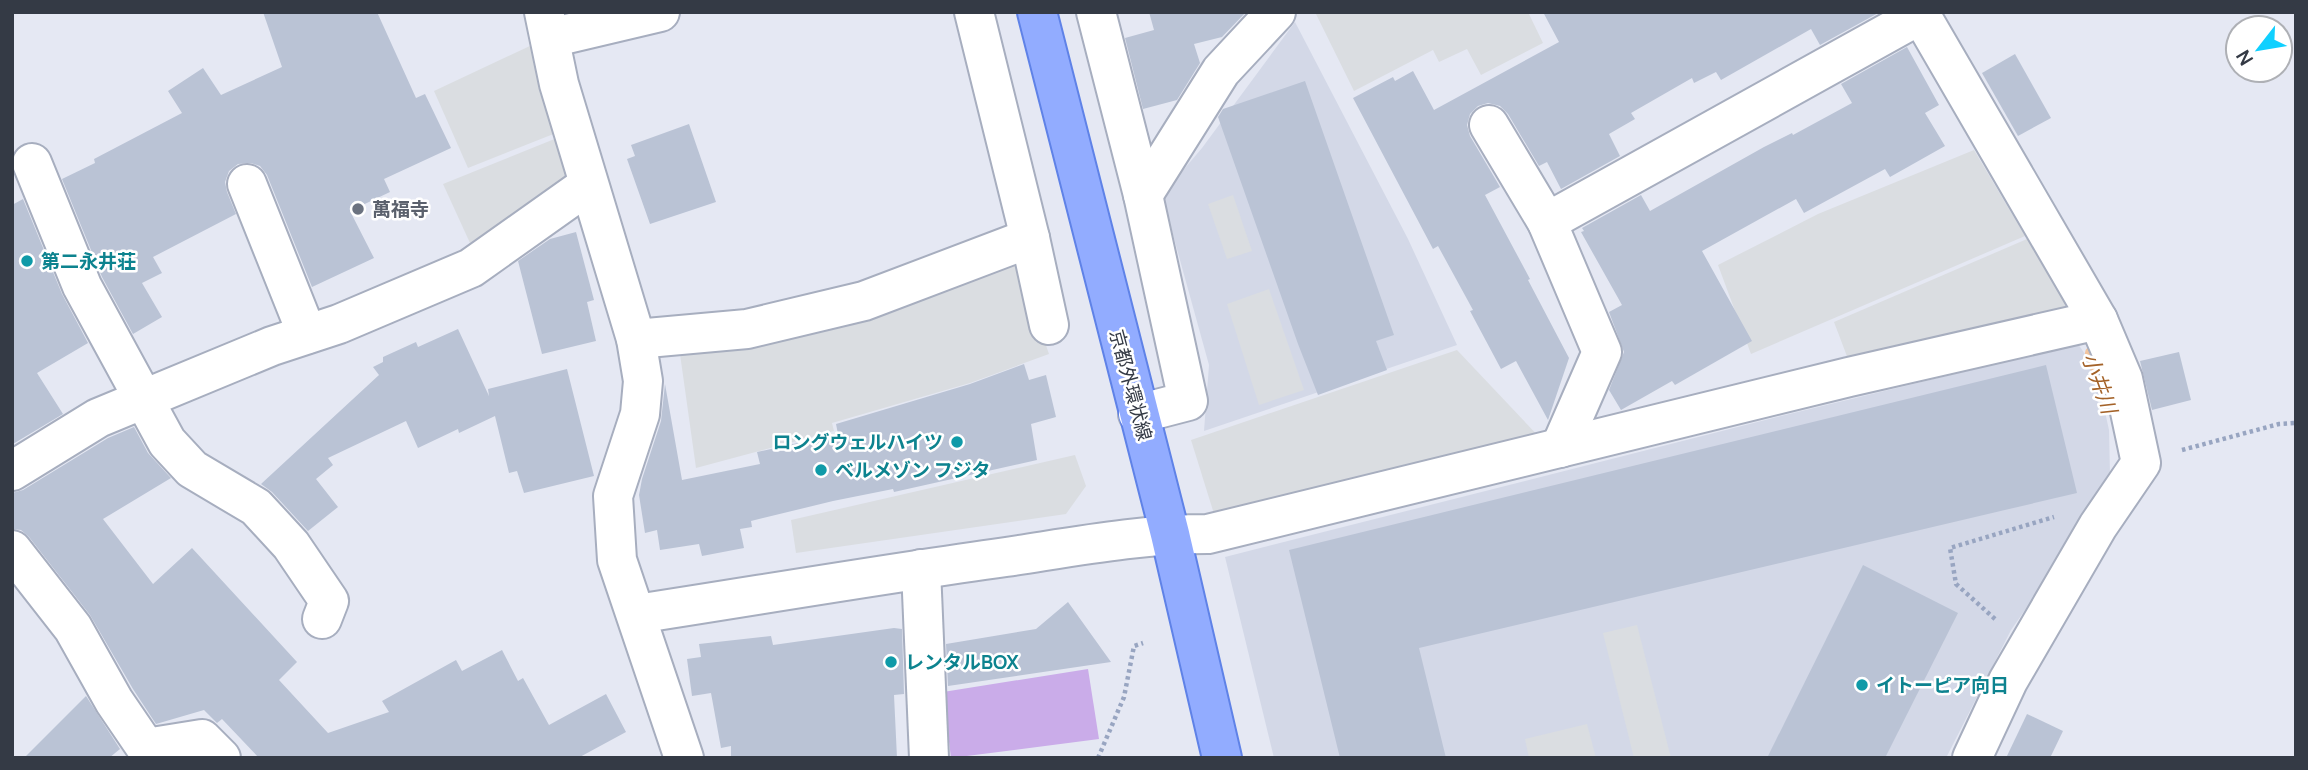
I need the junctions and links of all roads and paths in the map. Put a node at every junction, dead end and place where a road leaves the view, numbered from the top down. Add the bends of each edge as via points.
1 (660, 12) edge
2 (974, 12) edge
3 (1037, 12) edge
4 (1096, 12) edge
5 (1276, 12) edge
6 (1920, 13) edge
7 (547, 25) edge
8 (1489, 125) dead end
9 (32, 163) dead end
10 (247, 184) dead end
11 (588, 185) junction
12 (1143, 195) junction
13 (1547, 222) junction
14 (1030, 238) junction
15 (2098, 320) junction
16 (1049, 324) dead end
17 (307, 334) junction
18 (636, 339) junction
19 (145, 399) junction
20 (1139, 414) junction
21 (2296, 423) edge
22 (1560, 448) junction
23 (2141, 463) junction
24 (12, 471) edge
25 (2054, 517) dead end
26 (1170, 534) junction
27 (12, 550) edge
28 (920, 569) junction
29 (637, 614) junction
30 (322, 619) dead end
31 (2001, 624) dead end
32 (1143, 643) dead end
33 (221, 758) edge
34 (684, 758) edge
35 (929, 758) edge
36 (1098, 758) edge
37 (1222, 758) edge
38 (1972, 758) edge

1 - 7 street
2 - 14 street
3 - 20 main road, 京都外環状線
4 - 12 street
5 - 12 street via 1221,71
6 - 13 street
6 - 15 street
7 - 11 street
8 - 13 street
9 - 19 street via 82,286
10 - 17 street
11 - 17 street via 471,268
11 - 18 street
12 - 20 street via 1188,401
13 - 22 street via 1602,352
14 - 16 street
14 - 18 street via 864,301 747,328
15 - 22 street
15 - 23 street via 2123,379
17 - 19 street
18 - 29 street via 643,381 640,414 612,496 617,559
19 - 24 street via 98,418
19 - 30 street via 167,442 192,469 256,507 291,545 329,601
20 - 26 main road, 京都外環状線
21 - 23 path via 2278,424
22 - 26 street via 1208,534
23 - 38 street via 2098,526 2008,681
25 - 31 path via 1950,548 1956,583
26 - 28 street
26 - 37 main road, 京都外環状線
27 - 33 street via 73,628 146,748 202,739
28 - 29 street
28 - 35 street
29 - 34 street
32 - 36 path via 1134,646 1124,697

